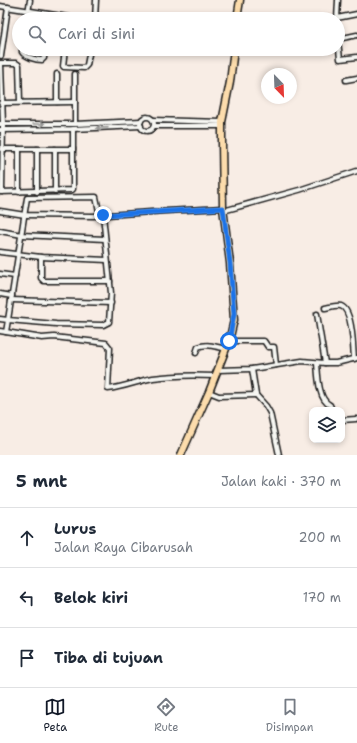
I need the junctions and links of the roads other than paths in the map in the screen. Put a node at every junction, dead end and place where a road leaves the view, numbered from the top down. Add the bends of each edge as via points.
1 (30, 0) edge
2 (96, 0) edge
3 (240, 0) edge
4 (338, 0) edge
5 (0, 7) edge
6 (8, 7) junction
7 (28, 10) junction
8 (39, 12) edge
9 (95, 12) edge
10 (238, 12) edge
11 (337, 12) edge
12 (357, 14) edge
13 (345, 16) edge
14 (357, 35) edge
15 (345, 38) edge
16 (1, 56) edge
17 (28, 56) edge
18 (44, 56) edge
19 (64, 56) edge
20 (89, 56) edge
21 (233, 56) edge
22 (340, 56) edge
23 (357, 57) edge
24 (0, 63) edge
25 (56, 74) dead end
26 (75, 74) dead end
27 (357, 78) edge
28 (346, 80) dead end
29 (20, 102) junction
30 (57, 102) junction
31 (75, 102) junction
32 (1, 103) edge
33 (153, 120) junction
34 (140, 121) junction
35 (2, 124) edge
36 (75, 124) junction
37 (222, 124) junction
38 (140, 126) junction
39 (154, 126) junction
40 (73, 129) junction
41 (1, 130) edge
42 (1, 149) edge
43 (19, 149) junction
44 (37, 149) junction
45 (55, 149) junction
46 (73, 149) junction
47 (357, 171) edge
48 (1, 192) edge
49 (19, 192) junction
50 (37, 192) junction
51 (55, 192) junction
52 (223, 210) junction
53 (0, 211) edge
54 (25, 215) junction
55 (102, 215) junction
56 (0, 231) edge
57 (22, 235) junction
58 (105, 239) junction
59 (0, 252) edge
60 (18, 255) junction
61 (42, 257) junction
62 (107, 260) junction
63 (0, 274) edge
64 (15, 276) junction
65 (110, 281) junction
66 (0, 294) edge
67 (12, 298) junction
68 (111, 303) junction
69 (325, 308) dead end
70 (317, 314) dead end
71 (0, 318) edge
72 (8, 320) junction
73 (0, 331) edge
74 (6, 332) junction
75 (229, 341) junction
76 (226, 349) junction
77 (196, 353) dead end
78 (356, 359) edge
79 (317, 363) junction
80 (325, 363) junction
81 (276, 365) junction
82 (252, 369) junction
83 (216, 373) junction
84 (209, 392) junction
85 (256, 395) junction
86 (331, 407) edge
87 (356, 419) dead end
88 (345, 420) edge
89 (181, 455) edge
90 (279, 455) edge

1 - 7 street
2 - 9 street
3 - 10 main road
4 - 11 street
5 - 6 street
6 - 7 street
6 - 16 street
7 - 8 street
12 - 13 street
14 - 15 street
17 - 18 street via 39,60
19 - 20 street via 62,66 72,68 88,66
21 - 37 main road
22 - 23 street via 340,59
24 - 29 street via 19,65
24 - 32 street
25 - 30 street
26 - 31 street
27 - 28 street
29 - 30 street
29 - 32 street
30 - 31 street
31 - 36 street
32 - 35 street
33 - 34 street via 147,117
33 - 37 street
33 - 39 street
34 - 36 street
34 - 38 street
35 -> 36 street
35 - 41 street
37 - 39 street
37 - 52 main road
38 - 39 street via 149,130
38 -> 40 street
40 - 41 street
40 - 46 street
41 - 42 street
42 - 43 street
42 - 48 street
43 - 44 street
43 - 49 street
44 - 45 street
44 - 50 street
45 - 46 street
45 - 51 street
46 - 51 street via 73,189
47 - 52 street via 299,190
48 - 49 street
49 - 50 street
50 - 51 street
52 - 55 street
52 - 75 main road via 234,314
53 - 54 street
54 - 55 street
54 - 55 street via 28,197 96,197
54 - 57 street
55 - 58 street
56 - 57 street
57 - 58 street
57 - 60 street
58 - 62 street
59 - 60 street
60 - 61 street
60 - 64 street
61 - 62 street
61 - 65 street via 41,278 44,281
62 - 65 street
63 - 64 street
64 - 67 street
65 - 68 street
66 - 67 street
67 - 68 street
67 - 72 street
68 - 72 street via 109,322 103,325
69 - 78 street via 340,306 347,312
70 - 80 street
71 - 72 street
72 - 74 street
73 - 74 street
74 - 83 street via 42,338 106,342 110,348 108,389 154,378
75 - 76 main road
75 - 81 street via 264,341 268,347 274,347
76 - 77 street via 202,345
76 - 83 main road
78 - 80 street
79 - 80 street
79 - 81 street via 302,361
79 - 86 street via 320,390 325,402
81 - 82 street
82 - 83 street
82 - 85 street
83 - 84 main road
84 - 85 street via 219,396
84 - 89 main road
85 - 90 street via 270,413
87 - 88 street

